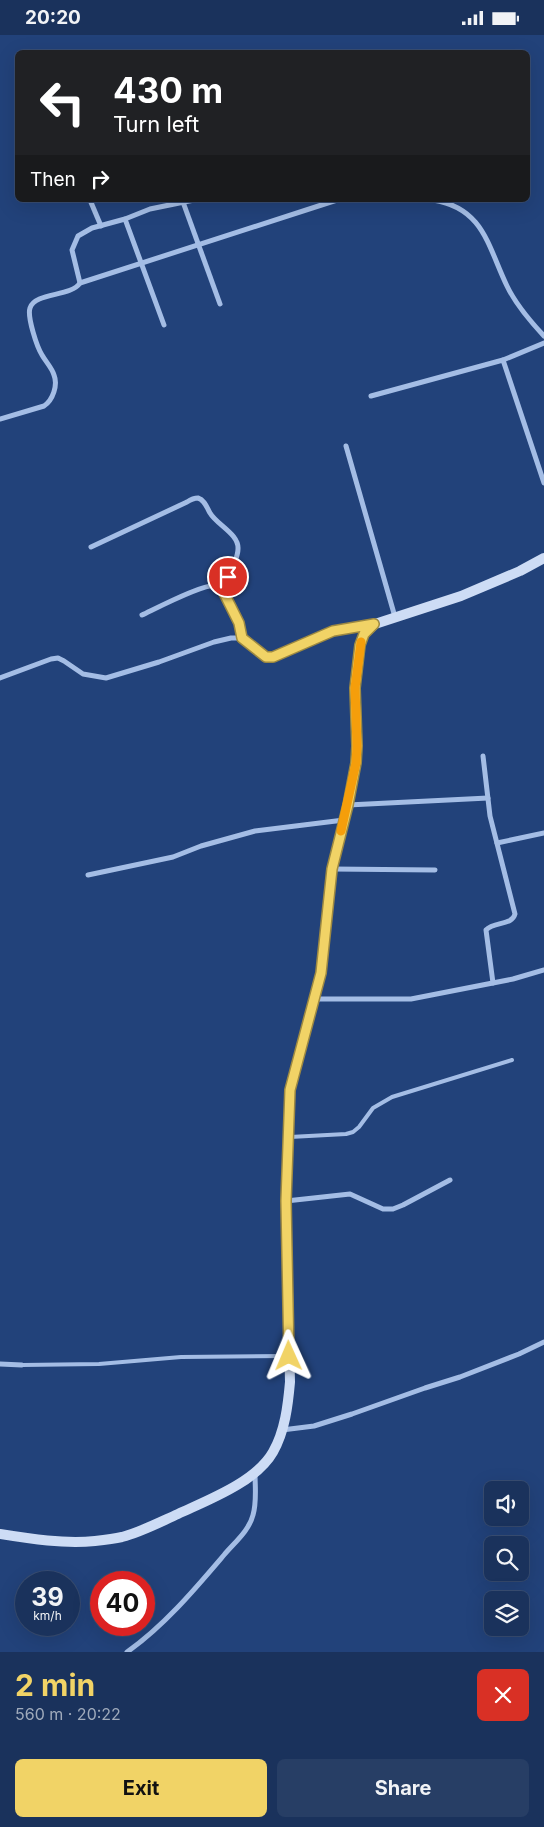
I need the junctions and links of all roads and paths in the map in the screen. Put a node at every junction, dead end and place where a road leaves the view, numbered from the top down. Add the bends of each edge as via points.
1 (91, 202) edge
2 (183, 202) joint
3 (331, 202) edge
4 (440, 202) edge
5 (125, 219) junction
6 (101, 225) junction
7 (198, 246) junction
8 (140, 264) junction
9 (80, 283) junction
10 (220, 304) dead end
11 (164, 325) dead end
12 (544, 336) edge
13 (544, 343) edge
14 (504, 360) junction
15 (372, 396) dead end
16 (0, 419) edge
17 (346, 446) dead end
18 (544, 483) edge
19 (91, 547) dead end
20 (544, 558) edge
21 (222, 589) junction
22 (142, 615) dead end
23 (394, 617) junction
24 (374, 624) junction
25 (242, 638) junction
26 (0, 678) edge
27 (483, 756) dead end
28 (488, 798) junction
29 (348, 805) junction
30 (344, 820) junction
31 (544, 833) edge
32 (497, 843) junction
33 (332, 869) junction
34 (435, 869) dead end
35 (88, 875) dead end
36 (544, 970) edge
37 (493, 983) junction
38 (315, 999) junction
39 (512, 1060) dead end
40 (288, 1137) junction
41 (450, 1180) dead end
42 (286, 1201) junction
43 (544, 1342) edge
44 (289, 1356) junction
45 (0, 1364) edge
46 (22, 1365) joint
47 (280, 1435) junction
48 (256, 1472) junction
49 (0, 1534) edge
50 (127, 1652) edge

1 - 6 street
2 - 5 street via 150,209
2 - 7 street
3 - 7 street
4 - 12 street via 467,213 481,228 508,288
5 - 6 street
5 - 8 street
6 - 9 street via 84,232 74,241 72,250
7 - 8 street
7 - 10 street
8 - 9 street
8 - 11 street
9 - 16 street via 73,289 38,300 30,308 38,348 54,375 54,390 49,403
13 - 14 street
14 - 15 street
14 - 18 street
17 - 23 street
19 - 21 street via 196,498 200,499 237,544 238,552
20 - 23 street via 461,596
21 - 22 street via 210,585
21 - 25 street via 239,623
23 - 24 street
24 - 25 street via 333,631 273,657 266,657
24 - 29 street via 364,634 360,645 355,688 357,746
25 - 26 street via 214,642 106,678 83,674 58,659 51,659
27 - 28 street
28 - 29 street
28 - 32 street
29 - 30 street
30 - 33 street
30 - 35 street via 255,831 172,857
31 - 32 street
32 - 37 street via 515,914 511,921 494,924 486,930
33 - 34 street
33 - 38 street via 321,973
36 - 37 street
37 - 38 street via 412,999
38 - 40 street via 290,1090
39 - 40 lane via 392,1097 372,1108 353,1133
40 - 42 street
41 - 42 street via 393,1209 383,1209 350,1194
42 - 44 street
43 - 47 street via 460,1377
44 - 46 lane via 181,1357 99,1364
44 - 47 street via 288,1408
45 - 46 street
47 - 48 street via 273,1453
48 - 49 street via 213,1498 122,1537 68,1542
48 - 50 street via 255,1503 248,1528 198,1585

